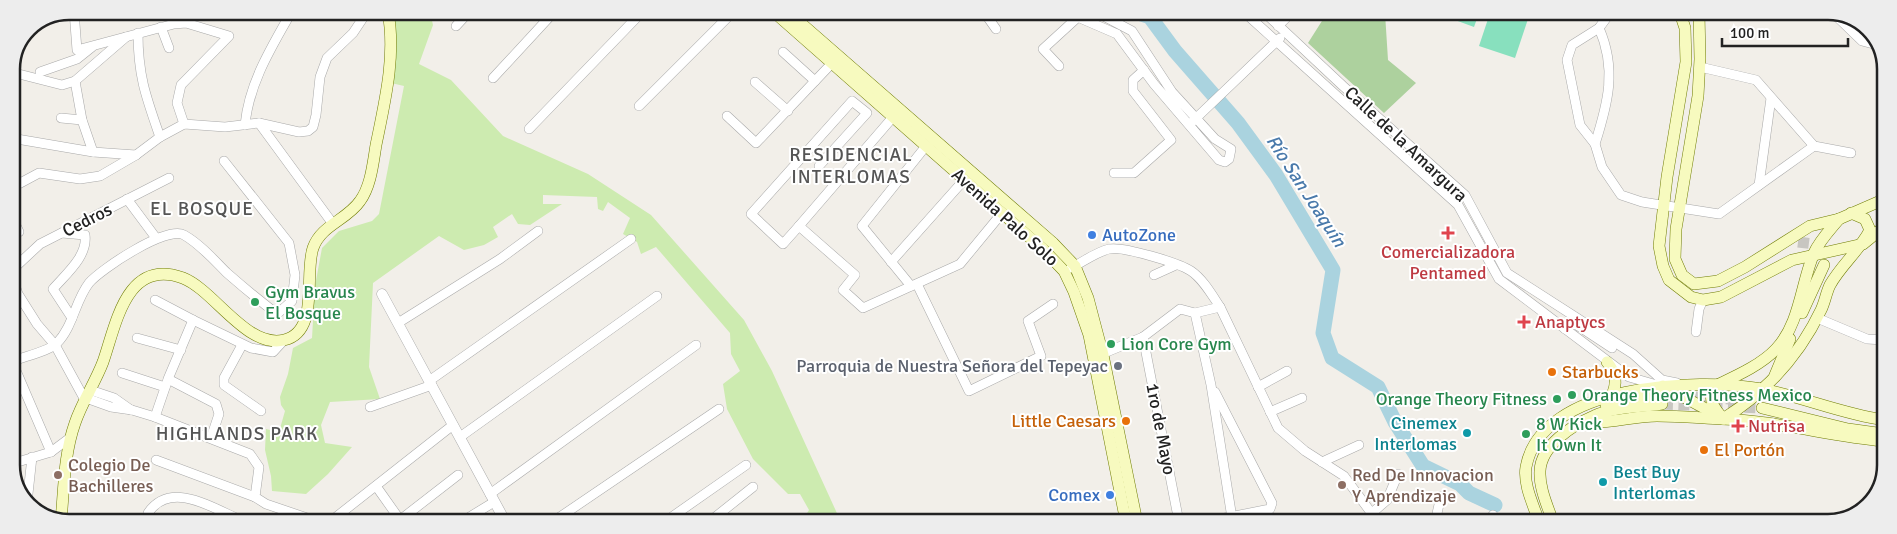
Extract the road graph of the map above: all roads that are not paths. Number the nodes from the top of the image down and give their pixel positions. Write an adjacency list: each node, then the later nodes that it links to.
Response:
1 (75, 20): 33 (street)
2 (287, 20): 59 (street)
3 (362, 20): 57 (street)
4 (390, 20): 86 (main road)
5 (462, 20): 22 (street)
6 (547, 20): 43 (street)
7 (634, 20): 61 (street)
8 (725, 20): 49 (street)
9 (785, 20): 37 (main road, Avenida Palo Solo)
10 (796, 20): 37 (main road, Avenida Palo Solo)
11 (990, 20): 26 (street)
12 (1075, 20): 38 (street)
13 (1085, 20): 35 (street)
14 (1111, 20): 30 (street)
15 (1253, 20): 31 (street, Calle de la Amargura)
16 (1272, 20): 23 (street, Calle de la Amargura)
17 (1284, 20): 23 (street)
18 (1605, 20): 25 (street)
19 (1682, 20): 81 (main road)
20 (1699, 20): 39 (main road)
21 (1843, 23): 32 (street)
22 (456, 26)
23 (1278, 26): 28 (street, Calle de la Amargura)
24 (161, 27): 27 (street); 34 (street); 58 (street)
25 (1600, 28): 64 (street); 64 (street)
26 (996, 29)
27 (138, 33): 29 (street); 62 (street)
28 (1286, 33): 31 (street); 73 (street, Calle de la Amargura)
29 (128, 35): 33 (street); 45 (street)
30 (1139, 41): 35 (street); 54 (street)
31 (1276, 42): 54 (street); 77 (street, Calle de la Amargura)
32 (1869, 42)
33 (94, 45): 41 (street)
34 (169, 48)
35 (1128, 48): 40 (street)
36 (783, 52): 44 (street)
37 (836, 58): 44 (street); 47 (main road, Avenida Palo Solo); 101 (main road, Avenida Palo Solo)
38 (1059, 66)
39 (1700, 66): 48 (street); 82 (main road)
40 (1144, 70): 60 (street); 72 (street)
41 (40, 72)
42 (20, 74): 45 (street)
43 (493, 78)
44 (815, 81): 51 (street)
45 (75, 82): 56 (street)
46 (756, 82): 51 (street)
47 (867, 94): 50 (street); 53 (main road, Avenida Palo Solo)
48 (1772, 98): 66 (street); 78 (street)
49 (639, 106)
50 (858, 106): 71 (street); 87 (street)
51 (788, 111): 52 (street)
52 (727, 116)
53 (893, 117): 65 (main road, Avenida Palo Solo); 87 (street)
54 (1194, 117): 60 (street); 60 (street)
55 (61, 118): 56 (street)
56 (82, 120): 67 (street)
57 (259, 123): 59 (street); 86 (street)
58 (184, 124): 59 (street); 62 (street)
59 (245, 126)
60 (1189, 126)
61 (530, 129)
62 (160, 137): 69 (street)
63 (20, 140): 67 (street)
64 (1595, 144): 81 (street)
65 (926, 146): 75 (main road, Avenida Palo Solo); 97 (street)
66 (1814, 146): 68 (street); 78 (street)
67 (93, 152): 69 (street)
68 (1851, 153)
69 (136, 155): 76 (street)
70 (224, 161): 91 (street)
71 (819, 166)
72 (1114, 173)
73 (1443, 173): 77 (street); 133 (street, Calle de la Amargura)
74 (168, 178): 79 (street, Cedros)
75 (964, 180): 83 (main road, Avenida Palo Solo); 97 (street)
76 (20, 183)
77 (1434, 184): 118 (street, Calle de la Amargura)
78 (1759, 185): 82 (street)
79 (127, 199): 89 (street, Cedros); 91 (street)
80 (1877, 202): 84 (main road)
81 (1663, 206): 82 (street); 110 (main road)
82 (1680, 208): 103 (main road)
83 (1002, 212): 101 (main road, Avenida Palo Solo); 104 (street)
84 (1851, 213): 85 (main road); 94 (main road)
85 (1839, 219): 95 (main road); 103 (main road)
86 (333, 224): 123 (main road)
87 (799, 226): 104 (street)
88 (538, 231): 117 (street)
89 (62, 233): 98 (street, Cedros); 114 (street)
90 (1877, 233): 94 (main road)
91 (156, 238): 114 (street)
92 (631, 239): 137 (street)
93 (1798, 242): 103 (main road)
94 (1863, 244): 95 (main road); 115 (main road)
95 (1813, 255): 96 (main road); 105 (main road)
96 (1792, 260): 105 (main road); 110 (main road)
97 (891, 262): 104 (street)
98 (20, 263)
99 (1176, 265): 101 (street); 102 (street); 112 (street)
100 (1824, 266): 134 (main road)
101 (1069, 269): 128 (main road, Avenida Palo Solo)
102 (1154, 275)
103 (1694, 284)
104 (914, 285): 111 (street)
105 (1803, 288): 140 (main road)
106 (382, 294): 117 (street)
107 (657, 296): 161 (street)
108 (20, 297): 124 (street)
109 (155, 300): 116 (street)
110 (1703, 300): 119 (street)
111 (1053, 304)
112 (1220, 307): 113 (street); 141 (street)
113 (1195, 313): 120 (street); 139 (street)
114 (72, 318): 124 (street)
115 (1817, 318): 122 (street); 134 (main road)
116 (194, 320): 125 (street); 127 (street)
117 (398, 323): 137 (street)
118 (1565, 329): 130 (street, Calle de la Amargura); 133 (street, Calle de la Amargura)
119 (1696, 332)
120 (1143, 337): 128 (street); 192 (street, 1ro de Mayo)
121 (137, 338): 127 (street)
122 (1877, 339)
123 (284, 340): 125 (street); 143 (main road)
124 (55, 345): 129 (street); 143 (street)
125 (242, 345): 149 (street)
126 (696, 345): 177 (street)
127 (181, 350): 136 (street)
128 (1099, 356): 191 (main road, Avenida Palo Solo)
129 (20, 358)
130 (1607, 362): 142 (street, Calle de la Amargura); 144 (main road)
131 (1287, 371): 141 (street)
132 (122, 373): 136 (street)
133 (1653, 373): 138 (street, Calle de la Amargura)
134 (1774, 379): 146 (main road)
135 (20, 380): 164 (street)
136 (167, 383): 152 (street); 160 (street)
137 (430, 383): 147 (street); 157 (street)
138 (1684, 385): 140 (main road); 142 (main road)
139 (1211, 386): 193 (street); 194 (street)
140 (1715, 386): 146 (main road); 153 (main road)
141 (1258, 387): 150 (street)
142 (1662, 395): 144 (main road); 151 (main road); 153 (main road); 155 (main road)
143 (87, 396): 152 (street); 159 (main road)
144 (1611, 397): 151 (main road)
145 (1302, 398): 150 (street)
146 (1762, 399): 153 (main road); 154 (main road); 156 (main road); 158 (main road)
147 (370, 407)
148 (719, 409): 188 (street)
149 (261, 411)
150 (1270, 412): 168 (street)
151 (1565, 414): 196 (main road)
152 (156, 418): 160 (street)
153 (1723, 419): 155 (main road); 162 (main road)
154 (1877, 419)
155 (1585, 422): 197 (main road)
156 (1877, 424)
157 (453, 425): 161 (street); 172 (street)
158 (1877, 433)
159 (71, 437): 164 (street); 180 (main road)
160 (211, 438): 176 (street)
161 (460, 438): 177 (street)
162 (1877, 440)
163 (1359, 445): 168 (street)
164 (51, 452): 165 (street)
165 (32, 457): 167 (street); 174 (street)
166 (156, 460): 176 (street)
167 (20, 461)
168 (1322, 462): 179 (street)
169 (746, 466): 189 (street)
170 (1398, 474): 179 (street)
171 (458, 475): 185 (street)
172 (376, 486): 183 (street); 184 (street)
173 (753, 487): 190 (street)
174 (28, 492)
175 (1441, 496): 195 (street)
176 (255, 497): 182 (street)
177 (492, 498): 186 (street); 187 (street)
178 (148, 513): 181 (street)
179 (1372, 513)
180 (62, 514)
181 (226, 514)
182 (295, 514)
183 (340, 514)
184 (396, 514)
185 (408, 514)
186 (472, 514)
187 (501, 514)
188 (564, 514)
189 (677, 514)
190 (719, 514)
191 (1130, 514)
192 (1177, 514)
193 (1231, 514)
194 (1249, 514)
195 (1436, 514)
196 (1536, 514)
197 (1551, 514)

